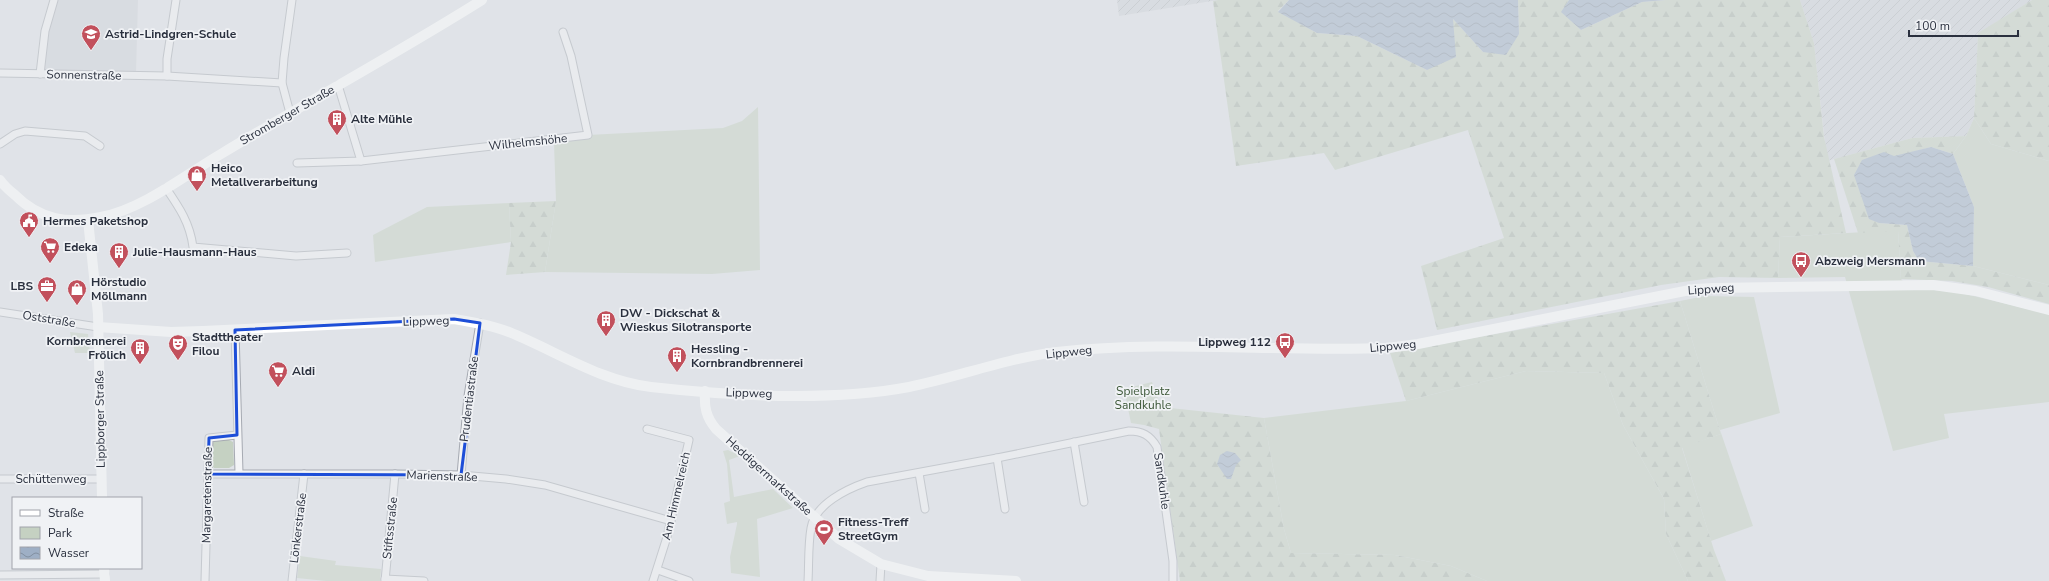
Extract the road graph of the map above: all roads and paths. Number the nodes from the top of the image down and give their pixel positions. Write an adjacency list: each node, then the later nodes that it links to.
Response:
1 (54, 0): 7 (street)
2 (176, 0): 8 (street)
3 (292, 0): 9 (street)
4 (482, 0): 10 (street, Stromberger Straße)
5 (563, 32): 14 (street, Wilhelmshöhe)
6 (0, 73): 7 (street, Sonnenstraße)
7 (40, 74): 8 (street, Sonnenstraße)
8 (167, 76): 9 (street, Sonnenstraße)
9 (282, 83): 11 (street)
10 (338, 85): 11 (street, Stromberger Straße); 14 (street)
11 (290, 113): 17 (street, Stromberger Straße)
12 (0, 144): 13 (street)
13 (100, 146)
14 (361, 161): 15 (street, Wilhelmshöhe)
15 (296, 163)
16 (0, 180): 18 (street, Stromberger Straße)
17 (166, 188): 18 (street, Stromberger Straße); 19 (street)
18 (88, 220): 23 (street, Lippborger Straße)
19 (347, 254)
20 (2049, 310): 25 (street, Lippweg)
21 (0, 312): 23 (street, Oststraße)
22 (480, 323): 24 (street, Lippweg); 25 (street, Lippweg); 35 (street, Prudentiastraße)
23 (98, 326): 24 (street, Lippweg); 37 (street, Lippborger Straße)
24 (235, 330): 27 (street)
25 (705, 391): 42 (street, Heddigermarkstraße)
26 (647, 429): 43 (street, Am Himmelreich)
27 (238, 436): 31 (street); 32 (street, Margaretenstraße)
28 (1074, 442): 29 (street, Sandkuhle); 39 (street); 57 (street, Sandkuhle)
29 (997, 458): 30 (street, Sandkuhle); 41 (street)
30 (918, 472): 40 (street); 42 (street, Sandkuhle)
31 (239, 473): 32 (street, Marienstraße); 33 (street, Marienstraße)
32 (208, 474): 49 (street, Margaretenstraße)
33 (304, 474): 34 (street, Marienstraße); 50 (street, Lönkerstraße)
34 (395, 474): 35 (street, Marienstraße); 48 (street, Stiftsstraße)
35 (461, 475): 43 (street, Marienstraße)
36 (0, 479): 37 (street, Schüttenweg)
37 (101, 480): 38 (street, Lippborger Straße)
38 (102, 497)
39 (1084, 502)
40 (925, 509)
41 (1005, 509)
42 (815, 518): 44 (street, Heddigermarkstraße); 54 (street)
43 (671, 522): 45 (street, Am Himmelreich)
44 (881, 564): 55 (street); 56 (street, Heddigermarkstraße)
45 (658, 570): 52 (street, Am Himmelreich); 53 (street)
46 (104, 574): 47 (street)
47 (0, 575)
48 (385, 580): 51 (street)
49 (205, 581)
50 (292, 581)
51 (424, 581)
52 (653, 581)
53 (689, 581)
54 (808, 581)
55 (880, 581)
56 (1016, 581)
57 (1172, 581)

